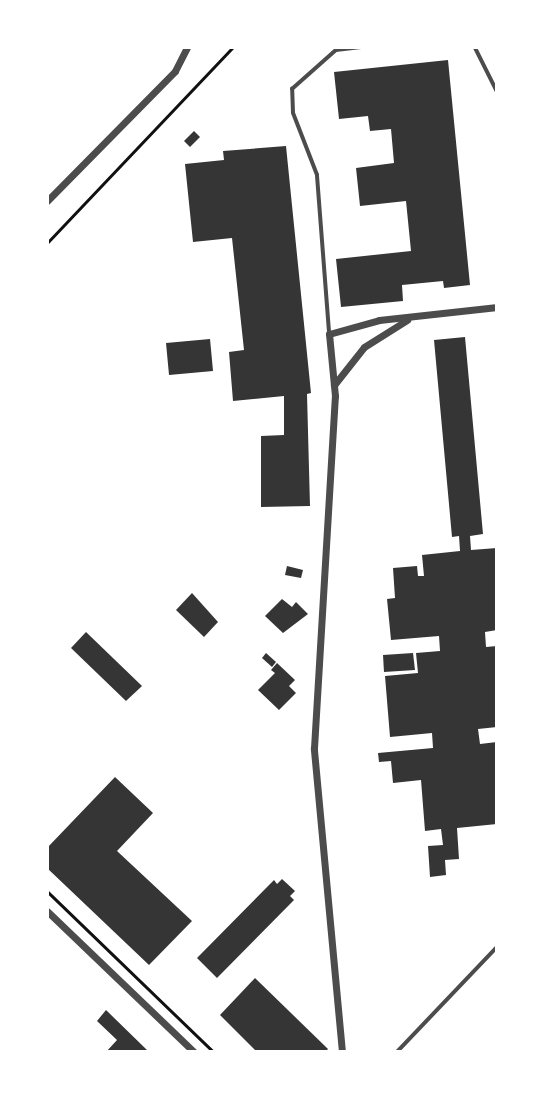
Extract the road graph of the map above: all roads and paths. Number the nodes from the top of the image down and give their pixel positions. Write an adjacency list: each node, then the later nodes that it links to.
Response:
1 (187, 47): 6 (street)
2 (233, 47): 7 (path)
3 (360, 47): 10 (lane)
4 (475, 47): 5 (lane)
5 (497, 91)
6 (47, 201)
7 (47, 243)
8 (497, 307): 9 (street)
9 (417, 317): 10 (street); 11 (street)
10 (329, 334): 11 (street)
11 (334, 386): 17 (street)
12 (47, 891): 16 (path)
13 (47, 911): 15 (street)
14 (497, 947): 18 (lane)
15 (194, 1052)
16 (214, 1052)
17 (342, 1052)
18 (397, 1052)

